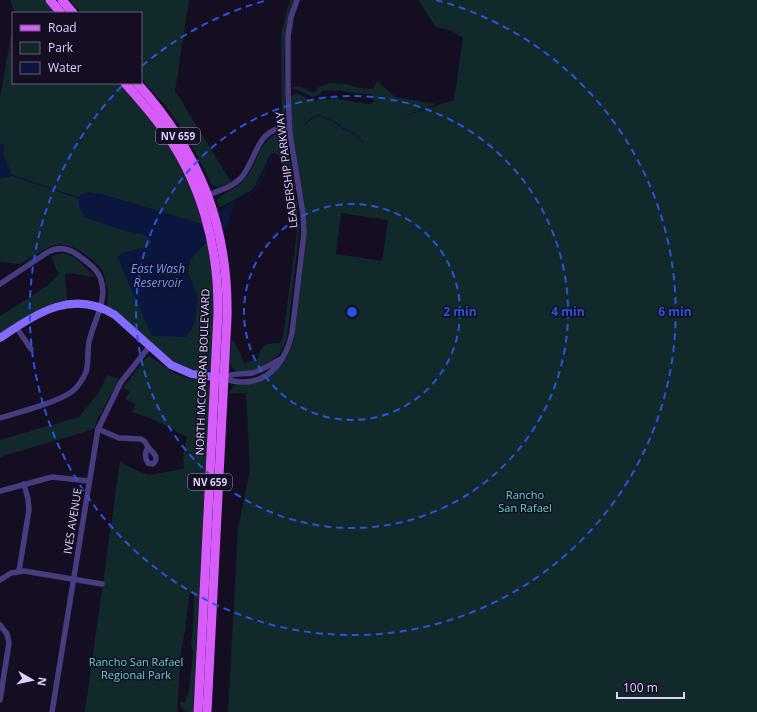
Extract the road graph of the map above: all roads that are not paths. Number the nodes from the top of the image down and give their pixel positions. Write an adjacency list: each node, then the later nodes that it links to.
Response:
1 (50, 0): 4 (main road)
2 (62, 0): 5 (main road)
3 (297, 0): 8 (street, LEADERSHIP PARKWAY)
4 (60, 12)
5 (73, 12)
6 (126, 84): 9 (main road, NV 659)
7 (138, 84): 9 (main road, NORTH MCCARRAN BOULEVARD / NV 659)
8 (289, 126): 9 (street); 16 (street, LEADERSHIP PARKWAY)
9 (204, 197): 16 (main road, NORTH MCCARRAN BOULEVARD / NV 659); 16 (main road, NORTH MCCARRAN BOULEVARD / NV 659)
10 (0, 284): 11 (street)
11 (100, 308): 12 (street); 14 (street); 17 (street)
12 (16, 327): 13 (street); 15 (street)
13 (0, 338)
14 (149, 347): 16 (street); 18 (street, IVES AVENUE)
15 (31, 349)
16 (220, 378): 28 (main road, NORTH MCCARRAN BOULEVARD / NV 659)
17 (0, 418)
18 (98, 429): 19 (street); 20 (street, IVES AVENUE)
19 (148, 447)
20 (89, 481): 21 (street); 24 (street, IVES AVENUE)
21 (24, 484): 22 (street); 23 (street)
22 (0, 491)
23 (20, 571): 24 (street); 25 (street)
24 (73, 579): 26 (street); 30 (street, IVES AVENUE)
25 (0, 580)
26 (102, 584)
27 (0, 624): 29 (street)
28 (206, 644): 31 (main road, NORTH MCCARRAN BOULEVARD / NV 659); 32 (main road, NORTH MCCARRAN BOULEVARD / NV 659)
29 (0, 700)
30 (52, 712)
31 (198, 712)
32 (207, 712)

